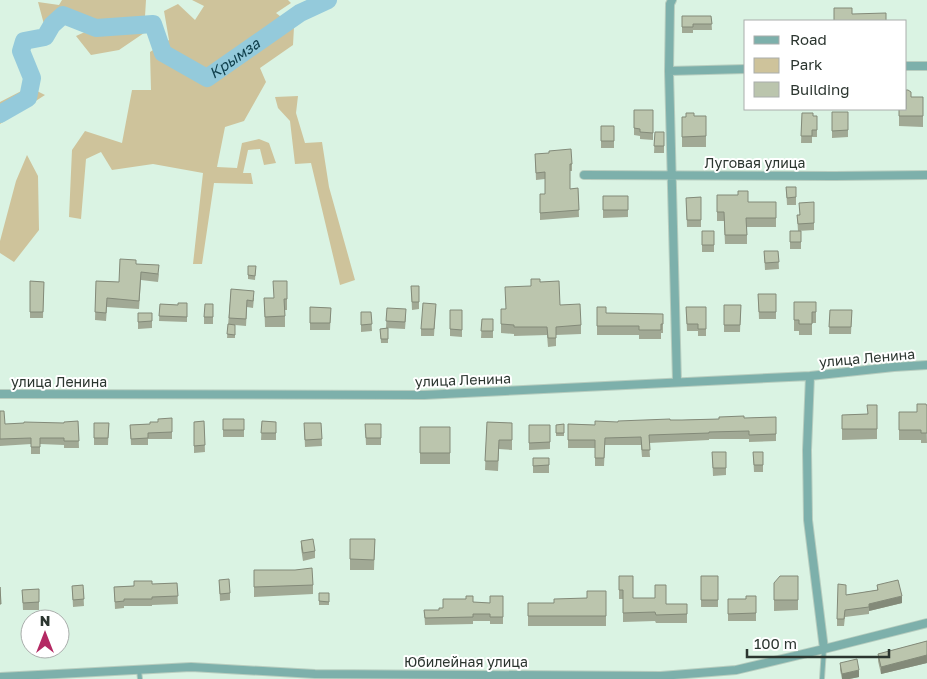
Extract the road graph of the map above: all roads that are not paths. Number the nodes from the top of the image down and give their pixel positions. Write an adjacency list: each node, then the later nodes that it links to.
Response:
1 (672, 0): 5 (street)
2 (907, 66): 3 (street)
3 (927, 66)
4 (744, 69): 5 (street)
5 (669, 71): 7 (street)
6 (584, 175): 7 (street, Луговая улица)
7 (673, 175): 8 (street, Луговая улица); 11 (street)
8 (927, 175)
9 (927, 365): 10 (street, улица Ленина)
10 (810, 376): 11 (street, улица Ленина); 14 (street)
11 (677, 382): 12 (street, улица Ленина)
12 (0, 394)
13 (927, 623): 14 (street, Юбилейная улица)
14 (824, 649): 15 (street, Юбилейная улица); 18 (lane)
15 (139, 670): 16 (street, Юбилейная улица); 17 (lane)
16 (0, 677)
17 (140, 679)
18 (822, 679)

